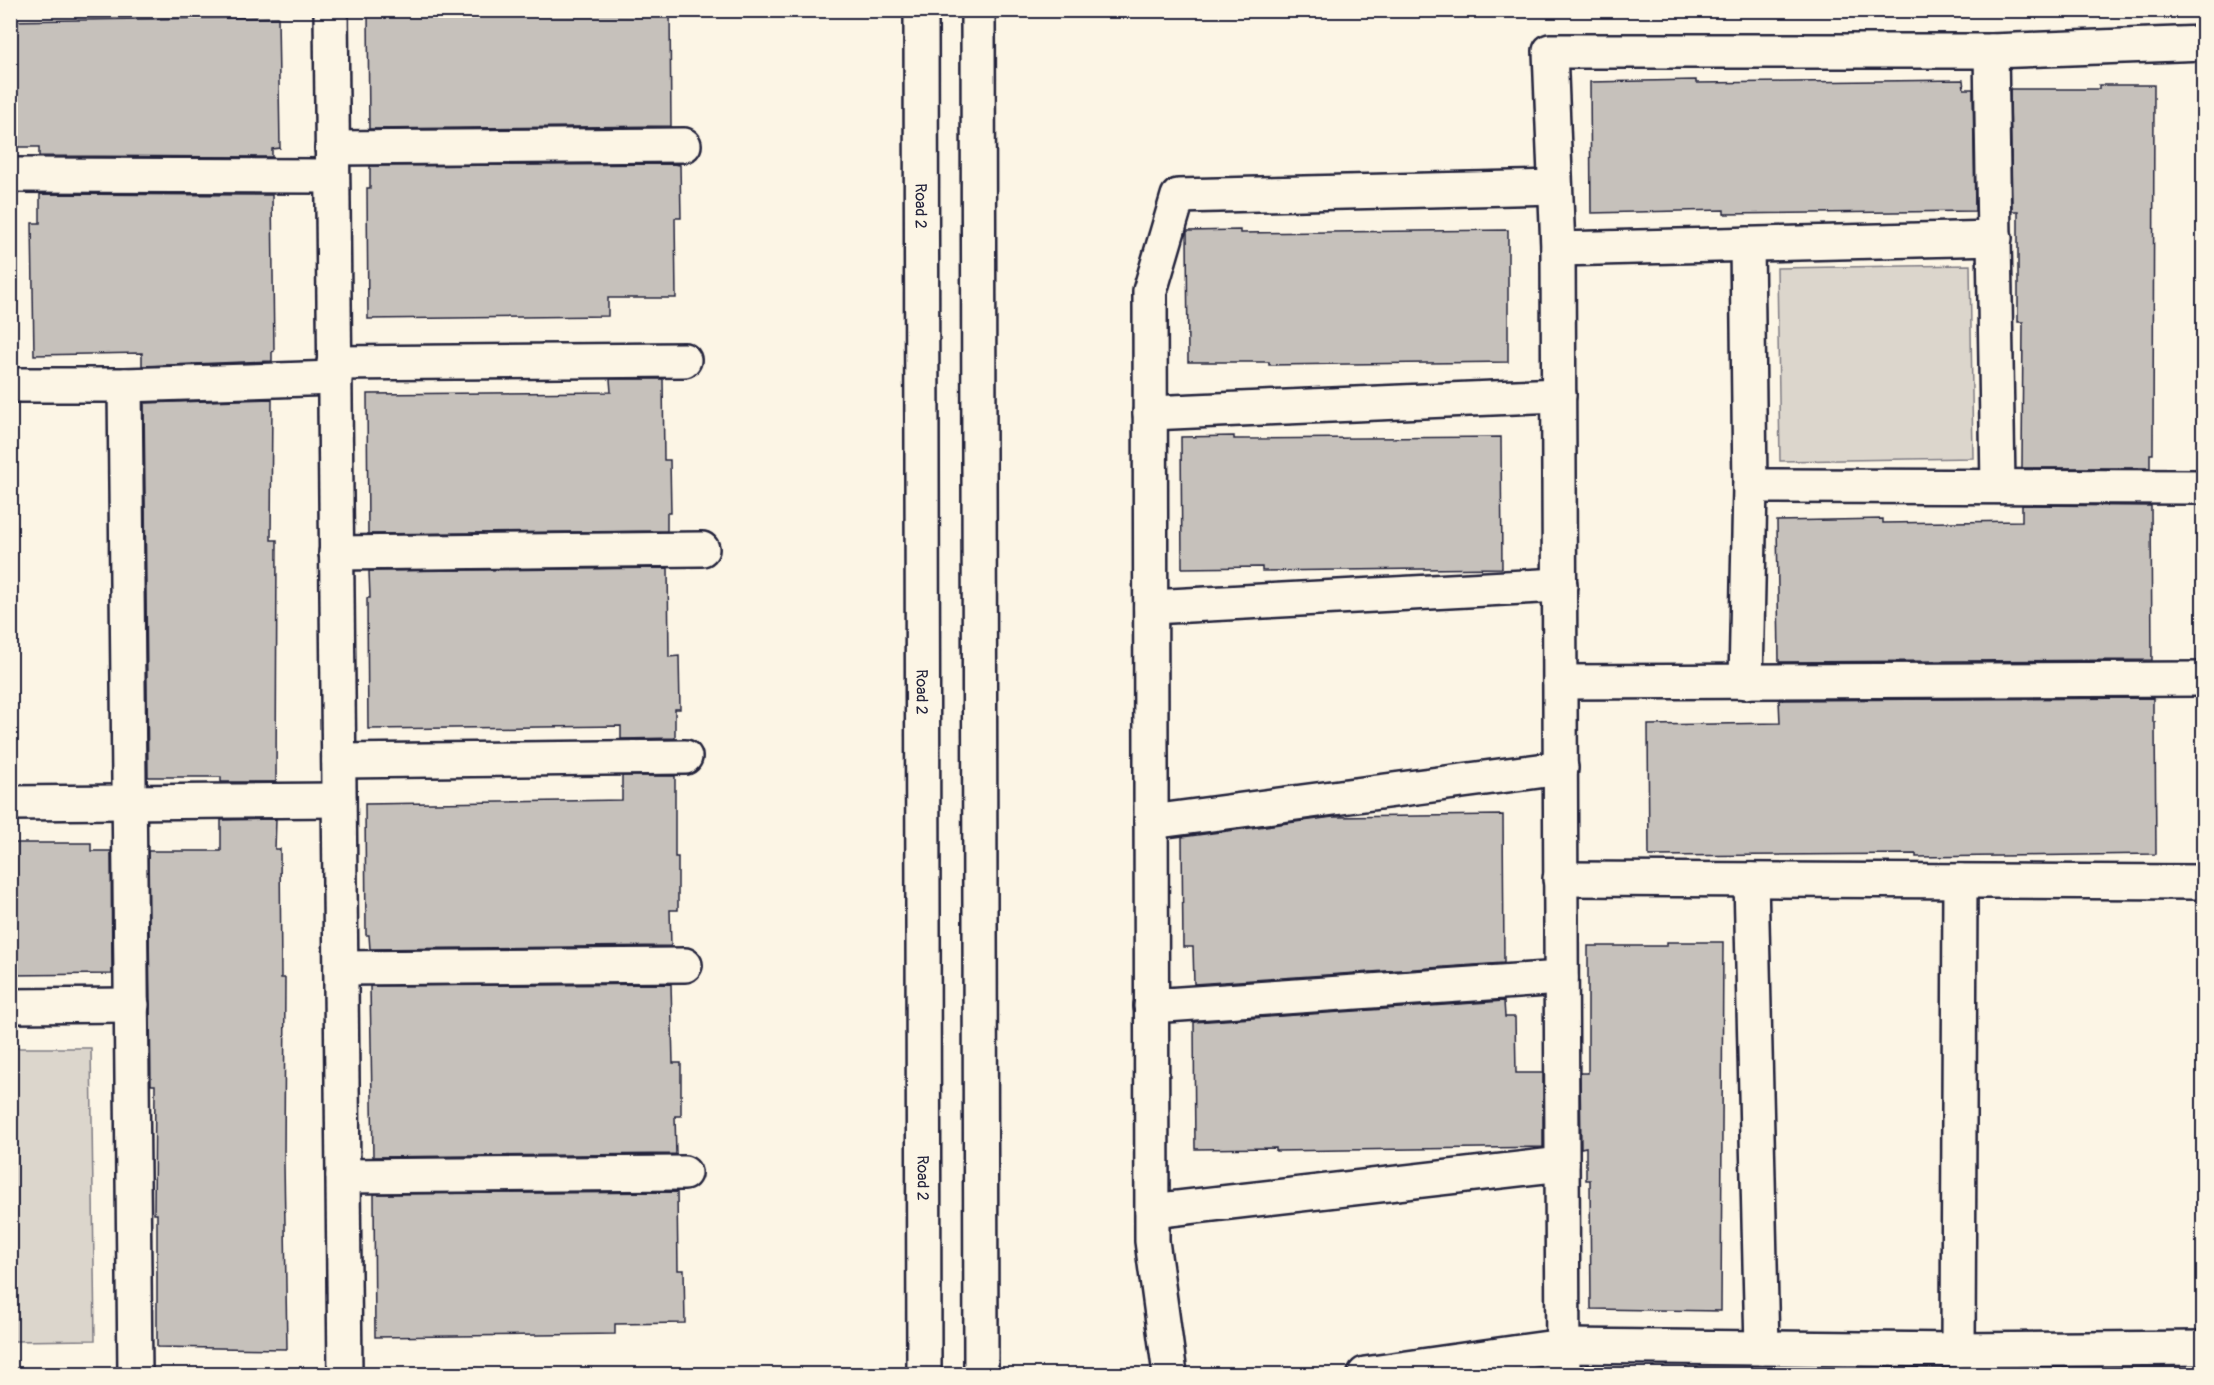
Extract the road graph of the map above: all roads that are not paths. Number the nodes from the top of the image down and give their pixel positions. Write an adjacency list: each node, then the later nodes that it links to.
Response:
1 (331, 10): 7 (street)
2 (921, 10): 57 (street, Road 2)
3 (978, 10): 58 (street)
4 (2204, 43): 5 (street)
5 (1991, 51): 9 (street); 10 (street)
6 (684, 145): 7 (street)
7 (332, 162): 8 (street); 14 (street)
8 (10, 175)
9 (1555, 187): 12 (street); 18 (street)
10 (1995, 238): 11 (street); 20 (street)
11 (1747, 244): 12 (street); 19 (street)
12 (1558, 249): 17 (street)
13 (684, 360): 14 (street)
14 (335, 371): 16 (street); 23 (street)
15 (10, 385): 16 (street)
16 (125, 385): 33 (street)
17 (1559, 395): 18 (street); 24 (street)
18 (1150, 413): 25 (street)
19 (1750, 486): 20 (street); 28 (street)
20 (1998, 486): 21 (street)
21 (2204, 487)
22 (702, 549): 23 (street)
23 (336, 553): 30 (street)
24 (1560, 585): 25 (street); 27 (street)
25 (1151, 607): 35 (street)
26 (2204, 679): 28 (street)
27 (1560, 682): 28 (street); 31 (street)
28 (1746, 682)
29 (685, 757): 30 (street)
30 (339, 761): 32 (street)
31 (1560, 768): 35 (street); 36 (street)
32 (339, 800): 33 (street); 41 (street)
33 (130, 802): 34 (street); 43 (street)
34 (10, 803)
35 (1151, 822): 45 (street)
36 (1560, 879): 37 (street); 42 (street)
37 (1751, 880): 38 (street); 50 (street)
38 (1960, 881): 39 (street); 52 (street)
39 (2204, 882)
40 (685, 965): 41 (street)
41 (341, 968): 48 (street)
42 (1561, 978): 45 (street); 46 (street)
43 (132, 1005): 44 (street); 55 (street)
44 (10, 1006)
45 (1151, 1006): 49 (street)
46 (1562, 1164): 49 (street); 53 (street)
47 (684, 1173): 48 (street)
48 (343, 1176): 56 (street)
49 (1152, 1211): 59 (street)
50 (1762, 1348): 52 (street); 53 (street)
51 (2204, 1348): 54 (street)
52 (1959, 1350): 54 (street)
53 (1563, 1360): 60 (street)
54 (2018, 1362)
55 (135, 1374)
56 (345, 1374)
57 (924, 1374)
58 (981, 1374)
59 (1170, 1374)
60 (1365, 1374)

